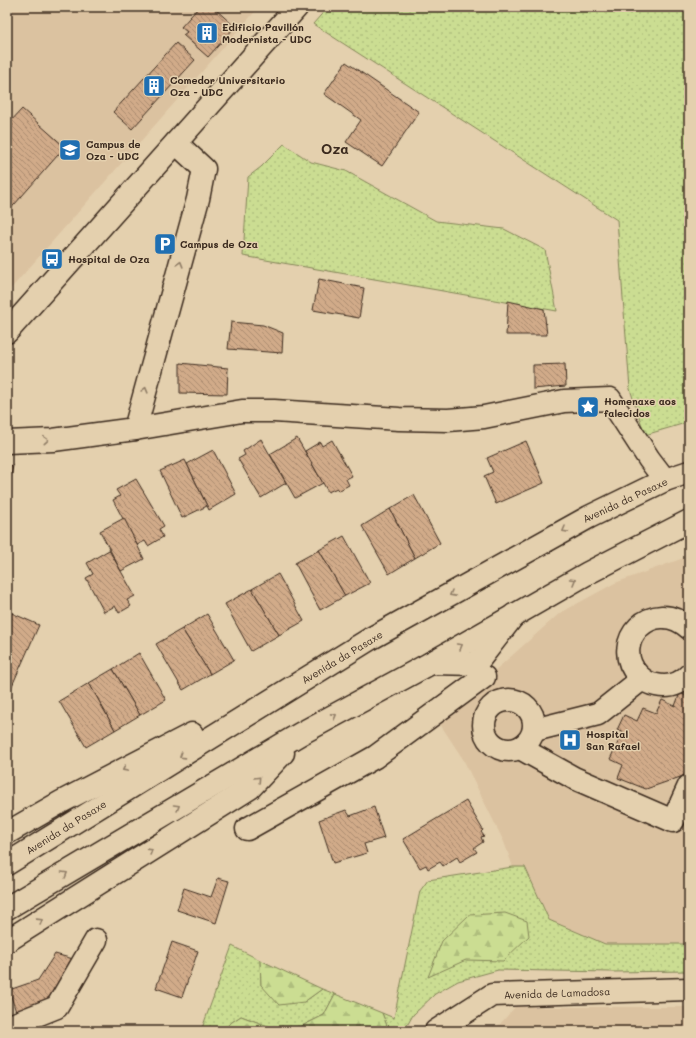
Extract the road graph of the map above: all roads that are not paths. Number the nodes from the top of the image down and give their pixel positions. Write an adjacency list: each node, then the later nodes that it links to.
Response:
1 (297, 7): 2 (main road)
2 (176, 143): 3 (main road); 4 (main road, one-way to 2)
3 (7, 332)
4 (135, 429): 5 (main road, one-way to 4); 7 (main road)
5 (7, 442)
6 (689, 472): 7 (main road, Avenida da Pasaxe)
7 (665, 480): 11 (main road, Avenida da Pasaxe, one-way to 11)
8 (689, 521): 9 (main road, one-way to 8)
9 (514, 615): 12 (main road, one-way to 9); 13 (main road)
10 (689, 628): 15 (main road)
11 (370, 639): 22 (main road, one-way to 22); 23 (main road, Avenida da Pasaxe, one-way to 23)
12 (431, 663): 13 (main road); 18 (main road, one-way to 12)
13 (480, 670): 16 (main road); 21 (main road)
14 (689, 675): 15 (main road)
15 (642, 679): 17 (main road)
16 (493, 705): 17 (main road); 19 (main road)
17 (534, 730): 19 (main road)
18 (300, 734): 24 (main road, one-way to 18); 26 (main road, one-way to 18)
19 (520, 748): 20 (main road)
20 (689, 786)
21 (247, 829)
22 (7, 833)
23 (7, 864)
24 (7, 908)
25 (96, 940): 28 (main road)
26 (7, 942)
27 (689, 989): 29 (main road, Avenida de Lamadosa)
28 (7, 1027)
29 (436, 1031)

